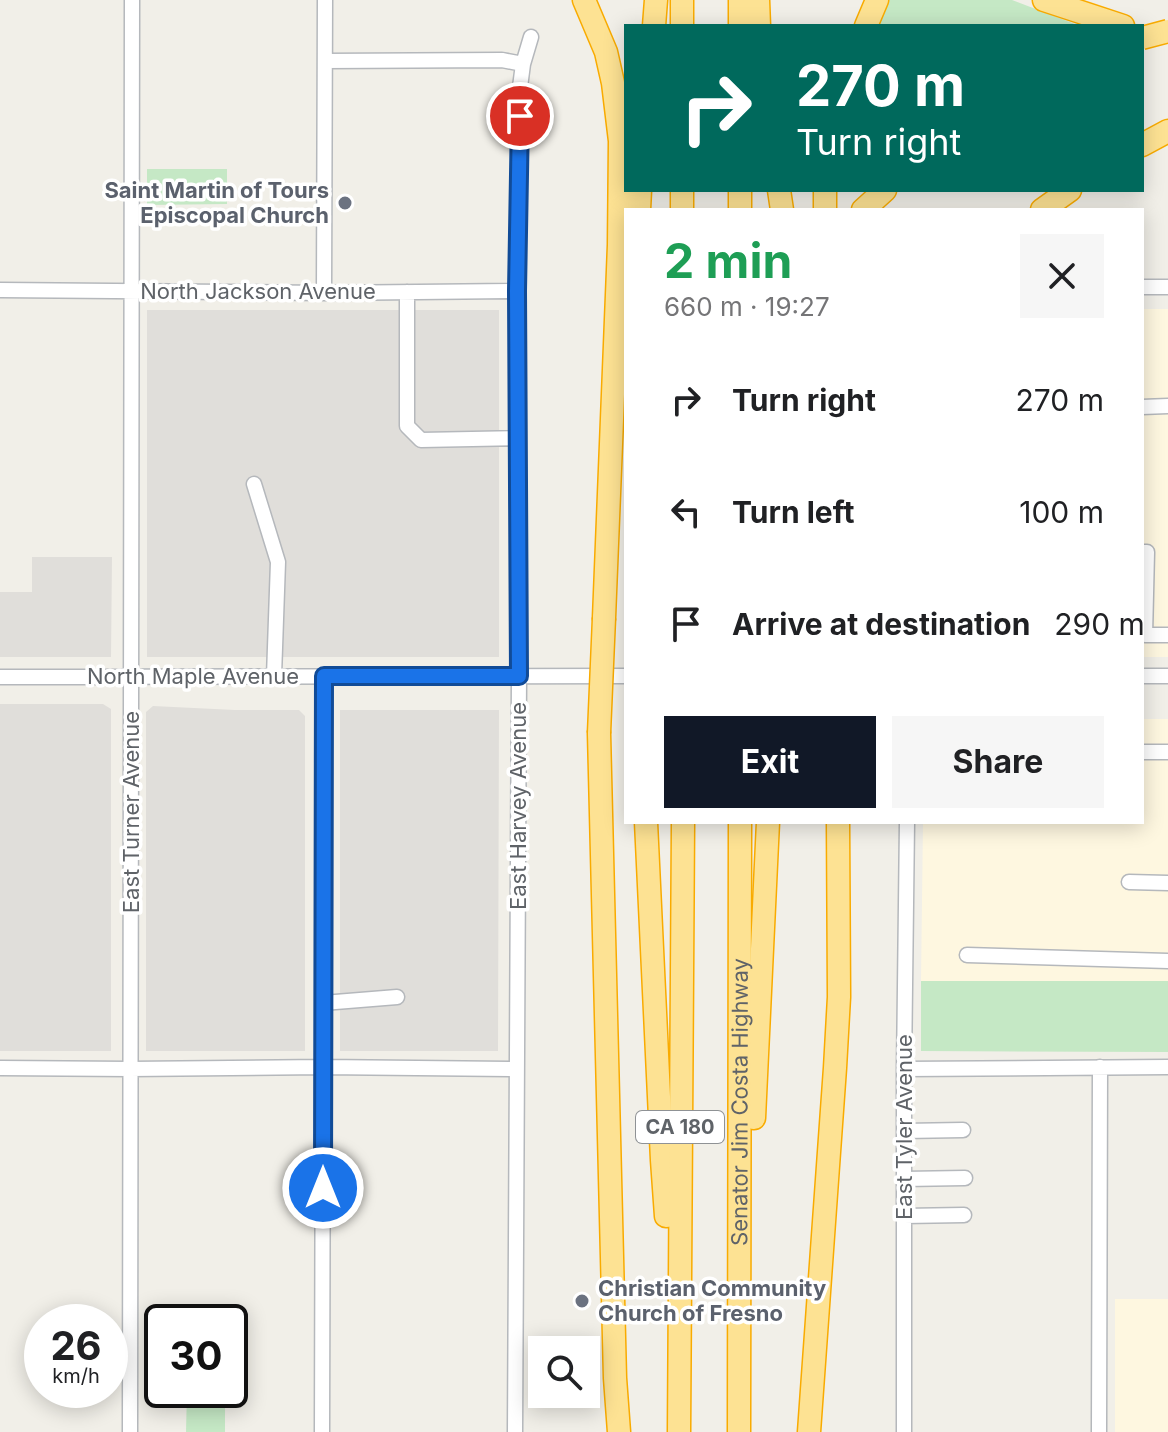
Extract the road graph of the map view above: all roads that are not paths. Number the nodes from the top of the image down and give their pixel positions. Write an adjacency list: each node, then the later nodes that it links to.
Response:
1 (132, 0): 31 (street, East Turner Avenue)
2 (325, 0): 20 (street)
3 (584, 0): 41 (highway)
4 (656, 0): 10 (highway)
5 (682, 0): 11 (highway)
6 (740, 0): 12 (highway)
7 (758, 0): 13 (highway)
8 (877, 0): 14 (highway)
9 (1044, 0): 15 (highway)
10 (654, 24)
11 (682, 24)
12 (740, 24)
13 (759, 24)
14 (867, 24)
15 (1116, 24)
16 (1144, 31): 17 (highway)
17 (1168, 33): 19 (highway, bridge)
18 (531, 37): 21 (street, East Harvey Avenue)
19 (1144, 38)
20 (325, 61): 21 (street); 34 (street)
21 (523, 64): 32 (street, East Harvey Avenue)
22 (1168, 131): 23 (highway)
23 (1144, 144)
24 (883, 192): 26 (highway)
25 (1067, 192): 27 (highway)
26 (865, 208)
27 (1045, 208)
28 (1144, 287): 29 (street)
29 (1168, 287)
30 (0, 290): 31 (street, North Jackson Avenue)
31 (131, 290): 34 (street, North Jackson Avenue); 43 (street, East Turner Avenue)
32 (517, 291): 33 (street, North Jackson Avenue); 38 (street, East Harvey Avenue)
33 (407, 292): 34 (street, North Jackson Avenue); 38 (street)
34 (324, 293)
35 (624, 383): 41 (highway)
36 (1168, 406): 37 (street)
37 (1144, 407)
38 (517, 438): 46 (street, East Harvey Avenue)
39 (254, 484): 44 (street)
40 (1144, 552): 42 (street)
41 (604, 618): 81 (highway, bridge)
42 (1168, 635)
43 (131, 676): 44 (street, North Maple Avenue); 50 (street, North Maple Avenue); 69 (street, East Turner Avenue)
44 (274, 676): 45 (street, North Maple Avenue)
45 (324, 676): 46 (street, North Maple Avenue); 64 (street)
46 (519, 676): 47 (street, North Maple Avenue); 70 (street, East Harvey Avenue)
47 (624, 676)
48 (1144, 676): 49 (street)
49 (1168, 676)
50 (0, 677)
51 (1144, 752): 52 (street)
52 (1168, 752)
53 (646, 824): 80 (highway)
54 (683, 824): 80 (highway, CA 180)
55 (740, 824): 79 (highway, Senator Jim Costa Highway / CA 180)
56 (768, 824): 79 (highway)
57 (838, 824): 78 (highway)
58 (907, 824): 71 (street, East Tyler Avenue)
59 (1129, 882): 60 (street)
60 (1168, 883)
61 (967, 955): 62 (street)
62 (1168, 961)
63 (397, 997): 64 (street)
64 (323, 1003): 65 (street)
65 (323, 1067): 69 (street); 70 (street); 83 (street)
66 (1100, 1067): 67 (street); 71 (street); 92 (street)
67 (1168, 1067)
68 (0, 1068): 69 (street)
69 (130, 1069): 82 (street, East Turner Avenue)
70 (516, 1069): 84 (street, East Harvey Avenue)
71 (904, 1069): 73 (street, East Tyler Avenue)
72 (963, 1130): 73 (street)
73 (904, 1131): 75 (street, East Tyler Avenue)
74 (965, 1178): 75 (street)
75 (904, 1179): 77 (street, East Tyler Avenue)
76 (964, 1215): 77 (street)
77 (904, 1216): 91 (street, East Tyler Avenue)
78 (826, 1218): 89 (highway); 90 (highway)
79 (739, 1375): 88 (highway, Senator Jim Costa Highway / CA 180)
80 (679, 1376): 87 (highway, CA 180)
81 (615, 1378): 85 (highway); 86 (highway)
82 (130, 1432)
83 (322, 1432)
84 (515, 1432)
85 (612, 1432)
86 (619, 1432)
87 (679, 1432)
88 (739, 1432)
89 (809, 1432)
90 (821, 1432)
91 (904, 1432)
92 (1099, 1432)

